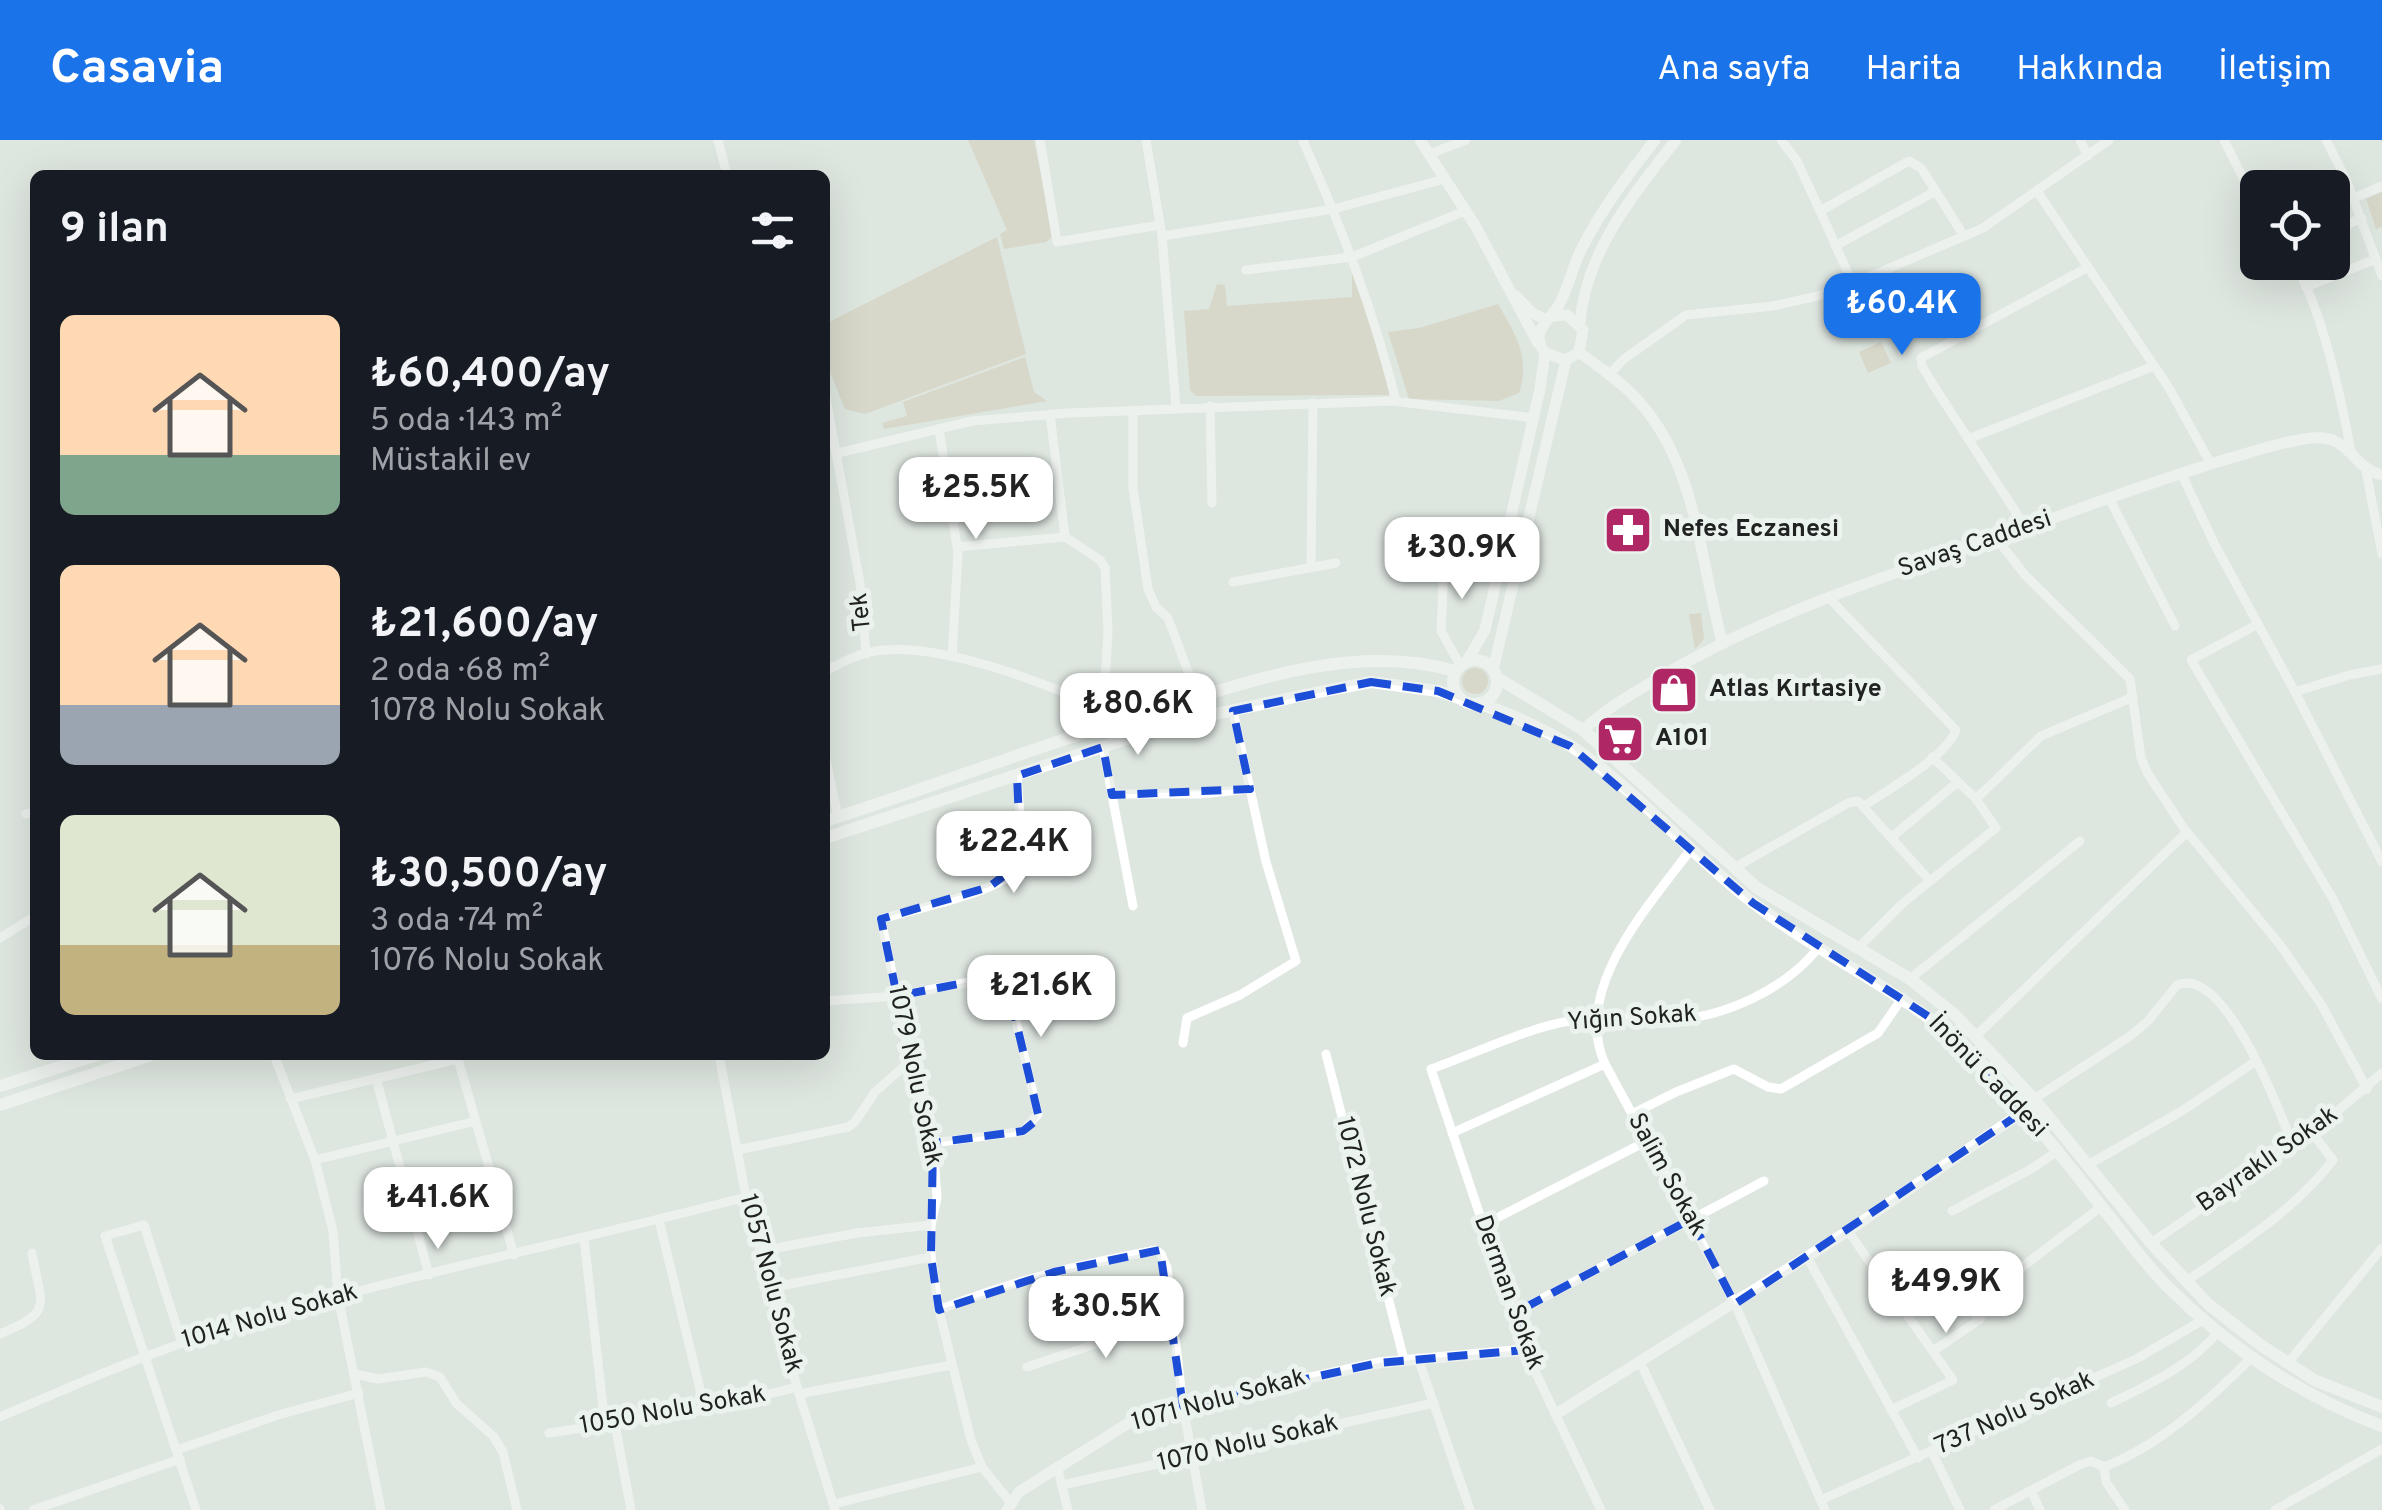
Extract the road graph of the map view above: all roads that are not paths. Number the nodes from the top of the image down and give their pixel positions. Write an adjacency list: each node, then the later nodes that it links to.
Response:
1 (718, 140): 16 (street)
2 (1040, 140): 30 (street)
3 (1146, 140): 30 (street)
4 (1420, 140): 14 (street)
5 (1466, 140): 14 (street)
6 (1655, 140): 45 (street)
7 (1676, 140): 46 (street)
8 (1781, 140): 27 (street)
9 (2080, 140): 15 (street)
10 (2109, 140): 15 (street)
11 (2224, 140): 18 (street)
12 (2326, 140): 17 (street)
13 (1303, 141): 25 (street)
14 (1429, 154): 19 (street)
15 (2088, 156): 23 (street)
16 (727, 170)
17 (2341, 170)
18 (2240, 172)
19 (1445, 179): 25 (street); 26 (street)
20 (2382, 186): 24 (street)
21 (2350, 188): 24 (street)
22 (1936, 191): 27 (street); 32 (street); 35 (street)
23 (2037, 192): 32 (street); 38 (street)
24 (2354, 198): 28 (street)
25 (1333, 208): 31 (street); 36 (street)
26 (1465, 211): 36 (street); 44 (street)
27 (1820, 211): 35 (street)
28 (2362, 218): 29 (street); 34 (street)
29 (2350, 224)
30 (1160, 225): 31 (street)
31 (1162, 236): 55 (street)
32 (1964, 236): 42 (street)
33 (2382, 238): 34 (street)
34 (2370, 242): 37 (street)
35 (1835, 246): 42 (street)
36 (1352, 258): 39 (street); 52 (street)
37 (2376, 259): 40 (street); 43 (street)
38 (2088, 267): 50 (street); 61 (street)
39 (1246, 270)
40 (2382, 276)
41 (2302, 280): 43 (street)
42 (1853, 284): 51 (street)
43 (2306, 287): 62 (street)
44 (1510, 290): 45 (street); 47 (street)
45 (1549, 318): 46 (street); 47 (street)
46 (1580, 324): 48 (street)
47 (1543, 350): 49 (street); 59 (street)
48 (1579, 352): 49 (street); 51 (street)
49 (1566, 360): 88 (street)
50 (2154, 366): 61 (street); 64 (street)
51 (1609, 374): 82 (street)
52 (1396, 402): 53 (street); 59 (street)
53 (1313, 403): 54 (street); 77 (street)
54 (1210, 406): 55 (street); 69 (street)
55 (1176, 408): 56 (street)
56 (1132, 410): 57 (street); 91 (street)
57 (1050, 414): 60 (street); 71 (street)
58 (830, 416): 63 (street, Tek)
59 (1534, 418): 85 (street)
60 (939, 429): 63 (street); 74 (street)
61 (1968, 440): 70 (street)
62 (2351, 452): 64 (street, Savaş Caddesi); 65 (street)
63 (838, 454): 83 (street, Tek)
64 (2211, 464): 66 (street, Savaş Caddesi)
65 (2366, 471): 67 (street); 75 (street)
66 (2181, 474): 68 (street, Savaş Caddesi); 80 (street)
67 (2382, 475)
68 (2109, 498): 70 (street, Savaş Caddesi); 81 (street)
69 (1212, 503)
70 (2026, 528): 72 (street, Savaş Caddesi)
71 (1065, 536): 74 (street); 94 (street)
72 (1996, 538): 79 (street, Savaş Caddesi); 90 (street)
73 (1445, 543): 85 (street)
74 (957, 547): 84 (street)
75 (2382, 554)
76 (1336, 564): 77 (street)
77 (1311, 568): 78 (street)
78 (1233, 582)
79 (1828, 597): 82 (street, Savaş Caddesi); 99 (street)
80 (2258, 624): 89 (street); 123 (street)
81 (2175, 626)
82 (1722, 641): 97 (street, Savaş Caddesi)
83 (866, 654): 84 (street); 86 (street)
84 (952, 657): 94 (street)
85 (1461, 666): 88 (main road); 91 (main road); 92 (main road)
86 (830, 669)
87 (2382, 669): 89 (street)
88 (1494, 673): 93 (main road); 97 (main road, İnönü Caddesi)
89 (2296, 692): 112 (street)
90 (2134, 696): 104 (street); 107 (street)
91 (1198, 698): 96 (main road)
92 (1460, 698): 93 (main road); 95 (main road)
93 (1479, 703): 111 (main road, İnönü Caddesi)
94 (1094, 704): 96 (street)
95 (1233, 710): 98 (main road); 102 (street)
96 (1127, 720): 106 (main road)
97 (1583, 730): 113 (main road, İnönü Caddesi)
98 (1103, 747): 100 (main road); 103 (street)
99 (1932, 757): 101 (street); 105 (street)
100 (1017, 776): 108 (main road); 121 (street, 1079 Nolu Sokak)
101 (1958, 782): 104 (street); 109 (street)
102 (1250, 789): 103 (street); 127 (street)
103 (1112, 794): 115 (street)
104 (1976, 798): 114 (street)
105 (1864, 806): 109 (street); 113 (street)
106 (832, 819)
107 (2187, 832): 126 (street); 142 (street)
108 (830, 836)
109 (1892, 836): 114 (street)
110 (2080, 841): 120 (street)
111 (1692, 849): 118 (main road, İnönü Caddesi); 125 (street, Salim Sokak)
112 (2382, 862)
113 (1734, 868): 119 (main road, İnönü Caddesi)
114 (1930, 881): 119 (street)
115 (1133, 906)
116 (30, 919): 117 (street)
117 (0, 938)
118 (1819, 947): 122 (main road, İnönü Caddesi); 125 (street, Yığın Sokak)
119 (1858, 948): 120 (main road, İnönü Caddesi)
120 (1910, 979): 126 (main road, İnönü Caddesi)
121 (897, 996): 124 (street); 135 (street, 1079 Nolu Sokak); 153 (street)
122 (1904, 997): 146 (main road, İnönü Caddesi); 147 (street)
123 (2382, 999)
124 (830, 1000)
125 (1599, 1020): 137 (street, Salim Sokak); 138 (street, Yığın Sokak)
126 (1976, 1036): 144 (main road, İnönü Caddesi)
127 (1183, 1043)
128 (1326, 1054): 195 (street, 1072 Nolu Sokak)
129 (81, 1060): 141 (main road)
130 (136, 1060): 145 (main road)
131 (276, 1060): 143 (street)
132 (454, 1060): 140 (street)
133 (458, 1060): 148 (street)
134 (721, 1060): 155 (street, 1057 Nolu Sokak)
135 (910, 1061): 153 (street, 1079 Nolu Sokak); 155 (street)
136 (2256, 1061): 144 (street); 154 (street); 158 (street)
137 (1605, 1064): 147 (street, Salim Sokak); 150 (street)
138 (1431, 1069): 150 (street, Derman Sokak)
139 (2382, 1073): 142 (street, Bayraklı Sokak)
140 (376, 1078): 143 (street); 152 (street)
141 (0, 1086)
142 (2367, 1088): 149 (street, Bayraklı Sokak)
143 (290, 1099): 157 (street)
144 (2034, 1099): 158 (main road, İnönü Caddesi)
145 (0, 1104)
146 (2024, 1111): 156 (main road, İnönü Caddesi); 167 (street)
147 (1632, 1114): 151 (street, Salim Sokak)
148 (476, 1122): 152 (street); 173 (street)
149 (2312, 1132): 154 (street, Bayraklı Sokak); 178 (street)
150 (1452, 1133): 166 (street, Derman Sokak)
151 (1647, 1140): 164 (street, Salim Sokak); 166 (street)
152 (393, 1141): 157 (street); 176 (street)
153 (933, 1143): 165 (street, 1079 Nolu Sokak)
154 (2293, 1145): 169 (street, Bayraklı Sokak)
155 (737, 1150): 160 (street, 1057 Nolu Sokak)
156 (2058, 1151): 161 (main road, İnönü Caddesi); 162 (street)
157 (315, 1160): 180 (street)
158 (2088, 1165): 169 (main road, İnönü Caddesi)
159 (1764, 1181): 164 (street)
160 (746, 1197): 163 (street, 1014 Nolu Sokak); 171 (street, 1057 Nolu Sokak)
161 (2102, 1206): 185 (street); 186 (main road, İnönü Caddesi)
162 (1952, 1211)
163 (659, 1220): 168 (street, 1014 Nolu Sokak); 207 (street)
164 (1692, 1220): 181 (street, Salim Sokak); 183 (street)
165 (931, 1225): 171 (street); 174 (street, 1079 Nolu Sokak)
166 (1483, 1225): 183 (street, Derman Sokak)
167 (1848, 1231): 175 (street); 191 (street)
168 (584, 1238): 173 (street, 1014 Nolu Sokak); 211 (street)
169 (2151, 1243): 178 (main road, İnönü Caddesi)
170 (2382, 1248): 197 (street)
171 (760, 1251): 179 (street, 1057 Nolu Sokak)
172 (32, 1252): 188 (street)
173 (514, 1255): 176 (street, 1014 Nolu Sokak)
174 (931, 1256): 179 (street); 182 (street, 1079 Nolu Sokak)
175 (1807, 1258): 181 (street); 208 (street)
176 (429, 1274): 180 (street, 1014 Nolu Sokak)
177 (1949, 1276): 185 (street)
178 (2185, 1282): 197 (main road, İnönü Caddesi)
179 (769, 1288): 201 (street, 1057 Nolu Sokak)
180 (338, 1296): 189 (street, 1014 Nolu Sokak); 200 (street)
181 (1736, 1304): 196 (street); 224 (street, Salim Sokak)
182 (940, 1310): 184 (street); 198 (street, 1079 Nolu Sokak)
183 (1513, 1314): 190 (street, Derman Sokak)
184 (1172, 1318): 199 (street); 205 (street)
185 (1979, 1320): 191 (street)
186 (2204, 1320): 187 (main road, İnönü Caddesi); 215 (street, 737 Nolu Sokak)
187 (2218, 1332): 193 (main road, İnönü Caddesi); 204 (street)
188 (0, 1334)
189 (182, 1343): 192 (street, 1014 Nolu Sokak); 192 (street)
190 (1525, 1350): 194 (street, 1071 Nolu Sokak); 209 (street, Derman Sokak)
191 (1933, 1351): 208 (street)
192 (145, 1356): 210 (street, 1014 Nolu Sokak); 216 (street)
193 (2252, 1357): 212 (main road, İnönü Caddesi); 220 (street)
194 (1418, 1358): 195 (street, 1071 Nolu Sokak); 203 (street)
195 (1404, 1360): 205 (street, 1071 Nolu Sokak)
196 (1640, 1362): 209 (street); 236 (street)
197 (2288, 1363): 206 (main road, İnönü Caddesi)
198 (951, 1365): 201 (street, 1050 Nolu Sokak); 221 (street, 1079 Nolu Sokak)
199 (1027, 1367)
200 (355, 1374): 202 (street); 230 (street)
201 (798, 1390): 207 (street, 1050 Nolu Sokak); 226 (street, 1057 Nolu Sokak)
202 (359, 1393): 216 (street); 229 (street)
203 (1434, 1403): 217 (street, 1070 Nolu Sokak); 234 (street)
204 (2112, 1403)
205 (1182, 1406): 217 (street); 219 (street, 1071 Nolu Sokak)
206 (2382, 1407)
207 (705, 1410): 211 (street, 1050 Nolu Sokak)
208 (1891, 1410): 218 (street)
209 (1556, 1414): 235 (street, Derman Sokak)
210 (0, 1417)
211 (610, 1425): 213 (street, 1050 Nolu Sokak); 231 (street)
212 (2382, 1426)
213 (549, 1433)
214 (2382, 1449): 241 (street)
215 (1932, 1452): 218 (street, 737 Nolu Sokak); 237 (street)
216 (178, 1454): 227 (street); 228 (street)
217 (1193, 1456): 222 (street, 1070 Nolu Sokak); 233 (street)
218 (1918, 1458): 224 (street, 737 Nolu Sokak)
219 (1057, 1466): 222 (street); 225 (street, 1071 Nolu Sokak)
220 (2104, 1467): 223 (street); 240 (street)
221 (982, 1468): 225 (street, 1071 Nolu Sokak); 226 (street)
222 (1062, 1486): 232 (street)
223 (2032, 1493): 238 (street); 239 (street)
224 (1823, 1505)
225 (1008, 1506)
226 (835, 1507)
227 (33, 1510)
228 (196, 1510)
229 (381, 1510)
230 (517, 1510)
231 (631, 1510)
232 (1068, 1510)
233 (1202, 1510)
234 (1470, 1510)
235 (1601, 1510)
236 (1710, 1510)
237 (1960, 1510)
238 (1994, 1510)
239 (2040, 1510)
240 (2125, 1510)
241 (2275, 1510)

